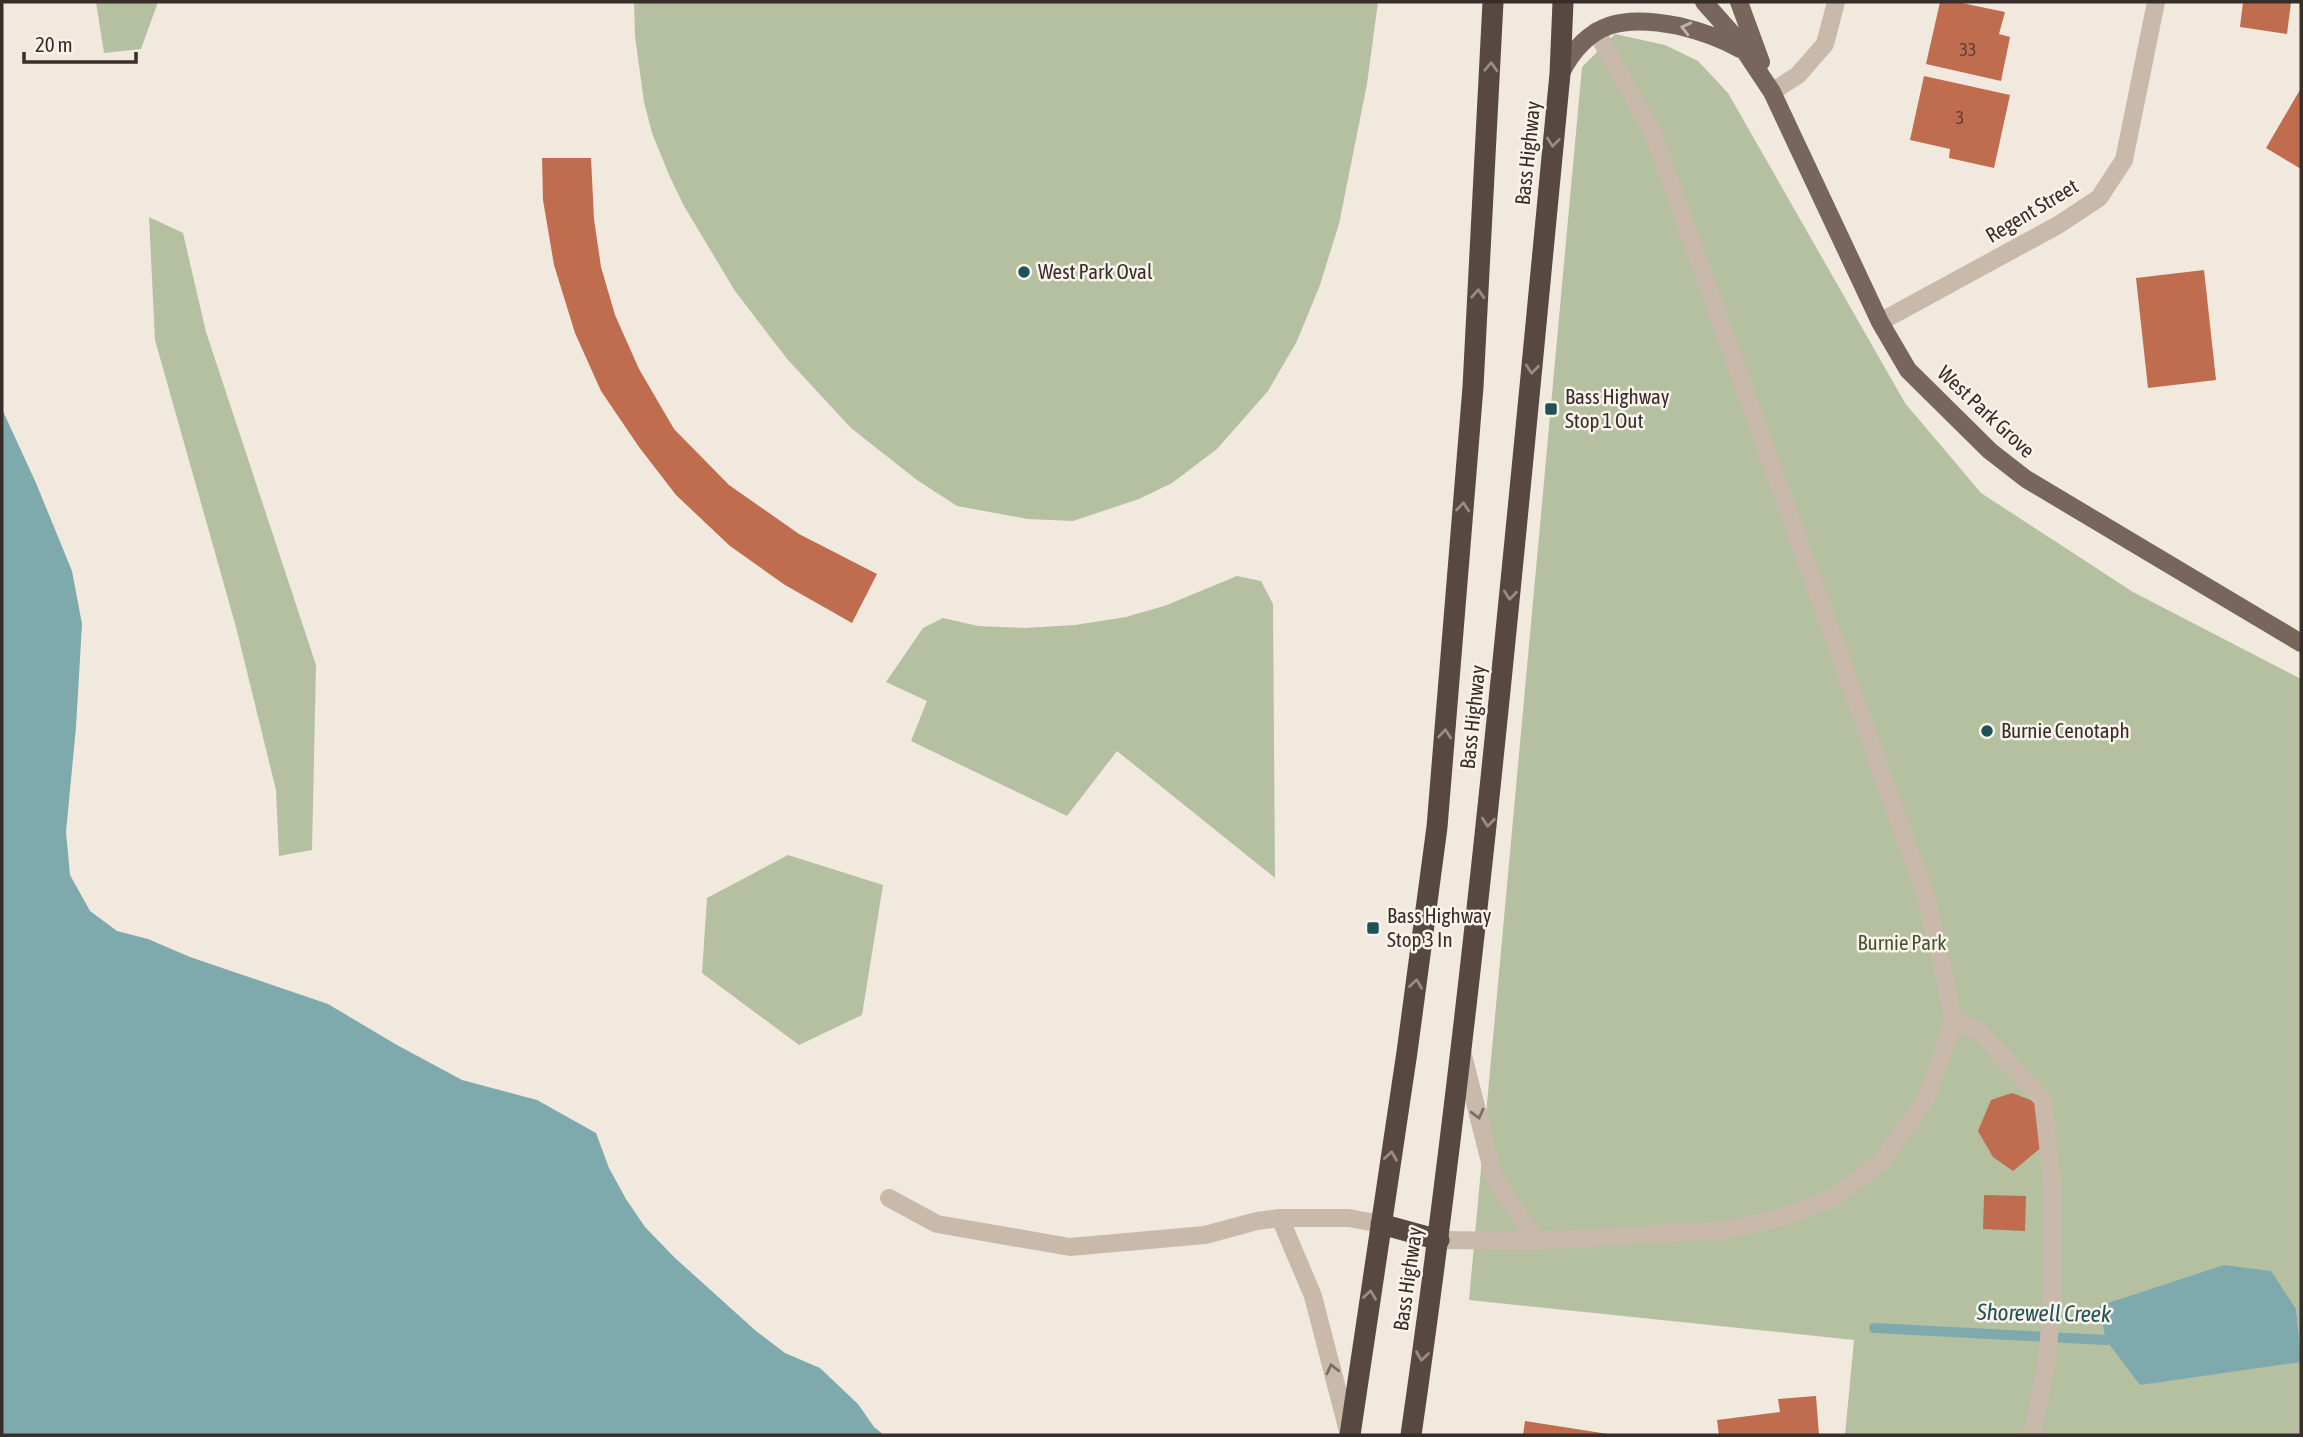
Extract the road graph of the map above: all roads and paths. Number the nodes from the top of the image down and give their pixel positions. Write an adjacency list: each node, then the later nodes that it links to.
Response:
1 (1493, 2): 17 (highway, Bass Highway, one-way to 1)
2 (1563, 2): 9 (highway, Bass Highway)
3 (1704, 2): 8 (main road, West Park Grove)
4 (1739, 2): 10 (main road, West Park Grove)
5 (1836, 2): 10 (street)
6 (2156, 2): 11 (street, Regent Street)
7 (1596, 31): 8 (main road, one-way to 7); 9 (main road); 13 (street)
8 (1749, 55): 10 (main road, West Park Grove)
9 (1560, 75): 14 (highway, Bass Highway, one-way to 14)
10 (1772, 92): 11 (main road, West Park Grove)
11 (1880, 322): 12 (main road, West Park Grove)
12 (2301, 643)
13 (1954, 1020): 19 (street); 22 (street)
14 (1461, 1048): 18 (highway, Bass Highway); 19 (street, one-way to 19)
15 (890, 1198): 16 (street)
16 (1280, 1218): 17 (street); 20 (street, one-way to 16)
17 (1381, 1224): 18 (highway); 20 (highway, Bass Highway, one-way to 17)
18 (1439, 1240): 19 (street); 21 (highway, Bass Highway, one-way to 21)
19 (1536, 1241)
20 (1350, 1435)
21 (1411, 1435)
22 (2032, 1435)

